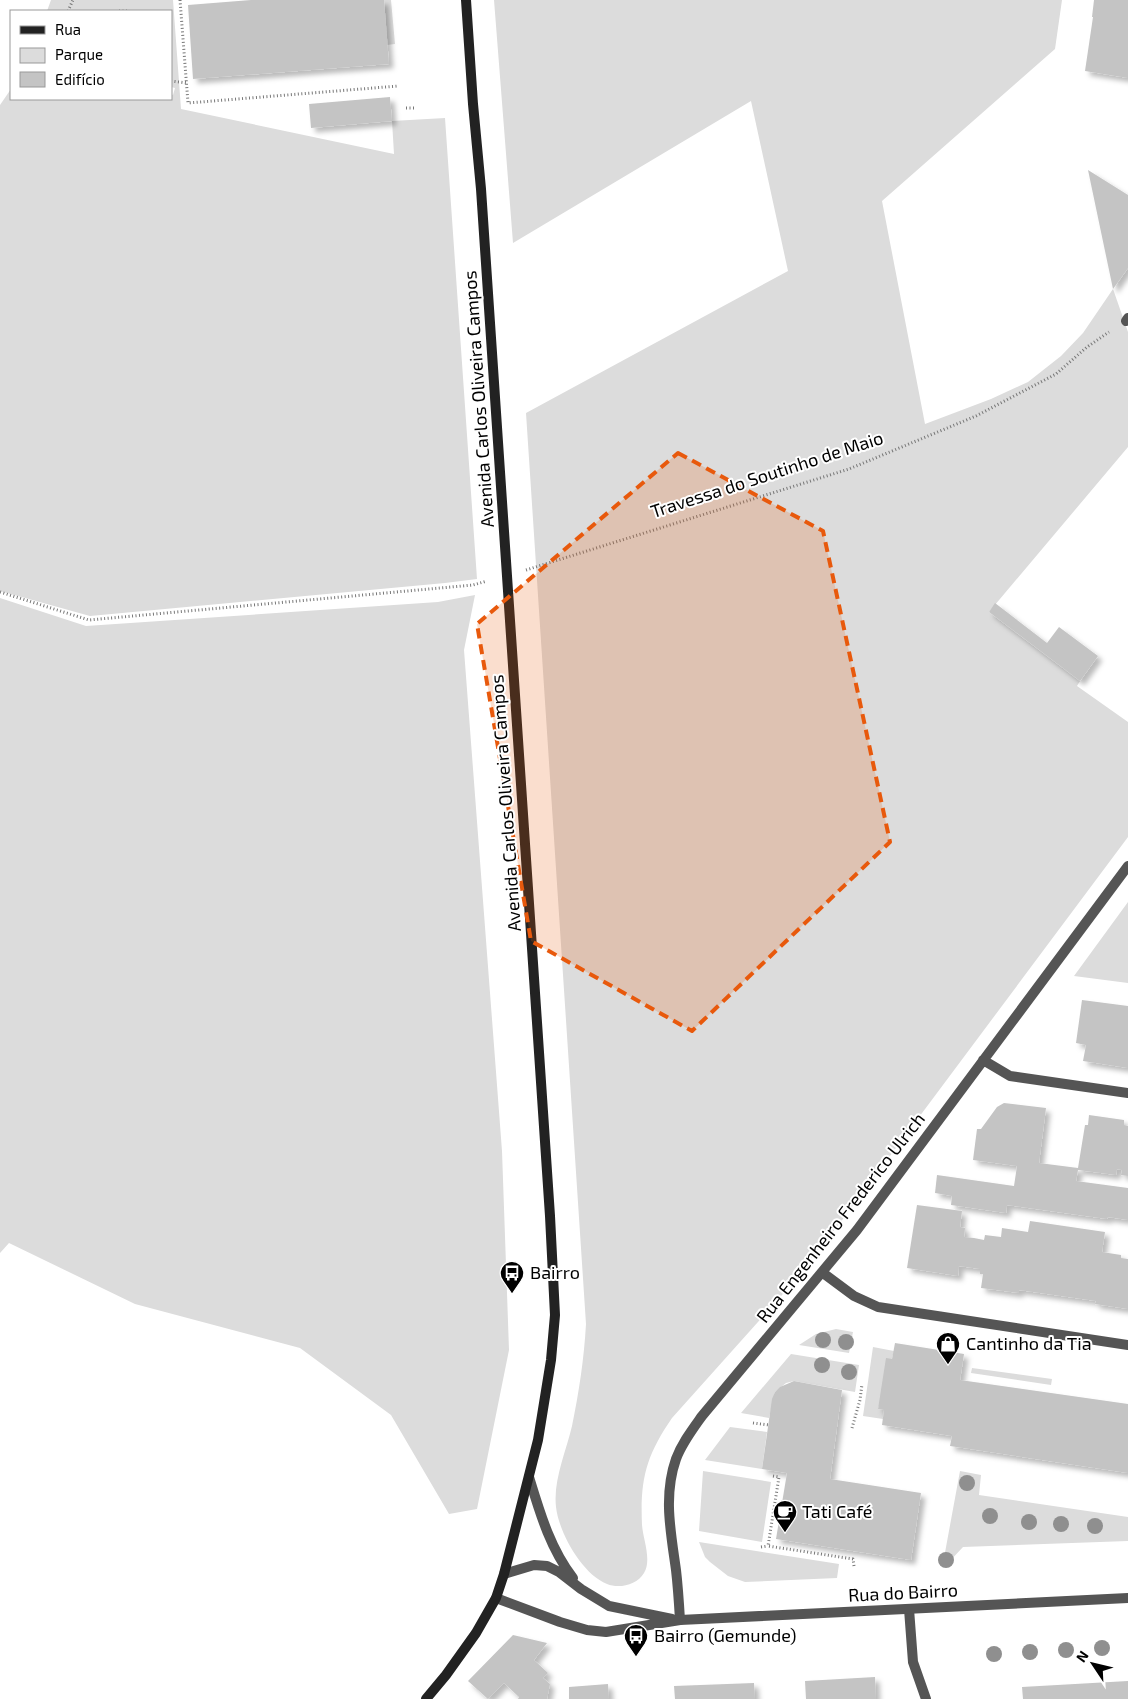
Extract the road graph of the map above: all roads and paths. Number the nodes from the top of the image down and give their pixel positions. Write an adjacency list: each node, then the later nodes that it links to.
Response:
1 (180, 0): 4 (path)
2 (466, 0): 9 (main road, Avenida Carlos Oliveira Campos)
3 (172, 81): 4 (path)
4 (187, 84): 5 (path)
5 (398, 86)
6 (406, 108): 7 (path)
7 (415, 108)
8 (1127, 319): 9 (path, Travessa do Soutinho de Maio)
9 (507, 577): 10 (path, Travessa do Soutinho de Maio); 21 (main road, Avenida Carlos Oliveira Campos)
10 (0, 592)
11 (1128, 866): 12 (street, Rua Engenheiro Frederico Ulrich)
12 (983, 1060): 13 (street); 14 (street, Rua Engenheiro Frederico Ulrich)
13 (1128, 1093)
14 (823, 1274): 15 (street); 30 (street, Rua Engenheiro Frederico Ulrich)
15 (1128, 1344)
16 (862, 1384): 19 (path)
17 (753, 1423): 18 (path)
18 (769, 1425)
19 (852, 1428)
20 (773, 1476): 22 (path)
21 (529, 1477): 25 (main road, Avenida Carlos Oliveira Campos); 26 (street, Rua do Bairro)
22 (768, 1546): 23 (path); 24 (path)
23 (761, 1547)
24 (854, 1566)
25 (504, 1574): 26 (street, Rua do Bairro); 27 (main road, Avenida Carlos Oliveira Campos)
26 (581, 1589): 30 (street, Rua do Bairro)
27 (496, 1598): 30 (street, Rua do Bairro); 31 (main road)
28 (1128, 1598): 29 (street, Rua do Bairro)
29 (909, 1609): 30 (street, Rua do Bairro); 32 (street)
30 (680, 1620)
31 (426, 1699)
32 (926, 1699)

